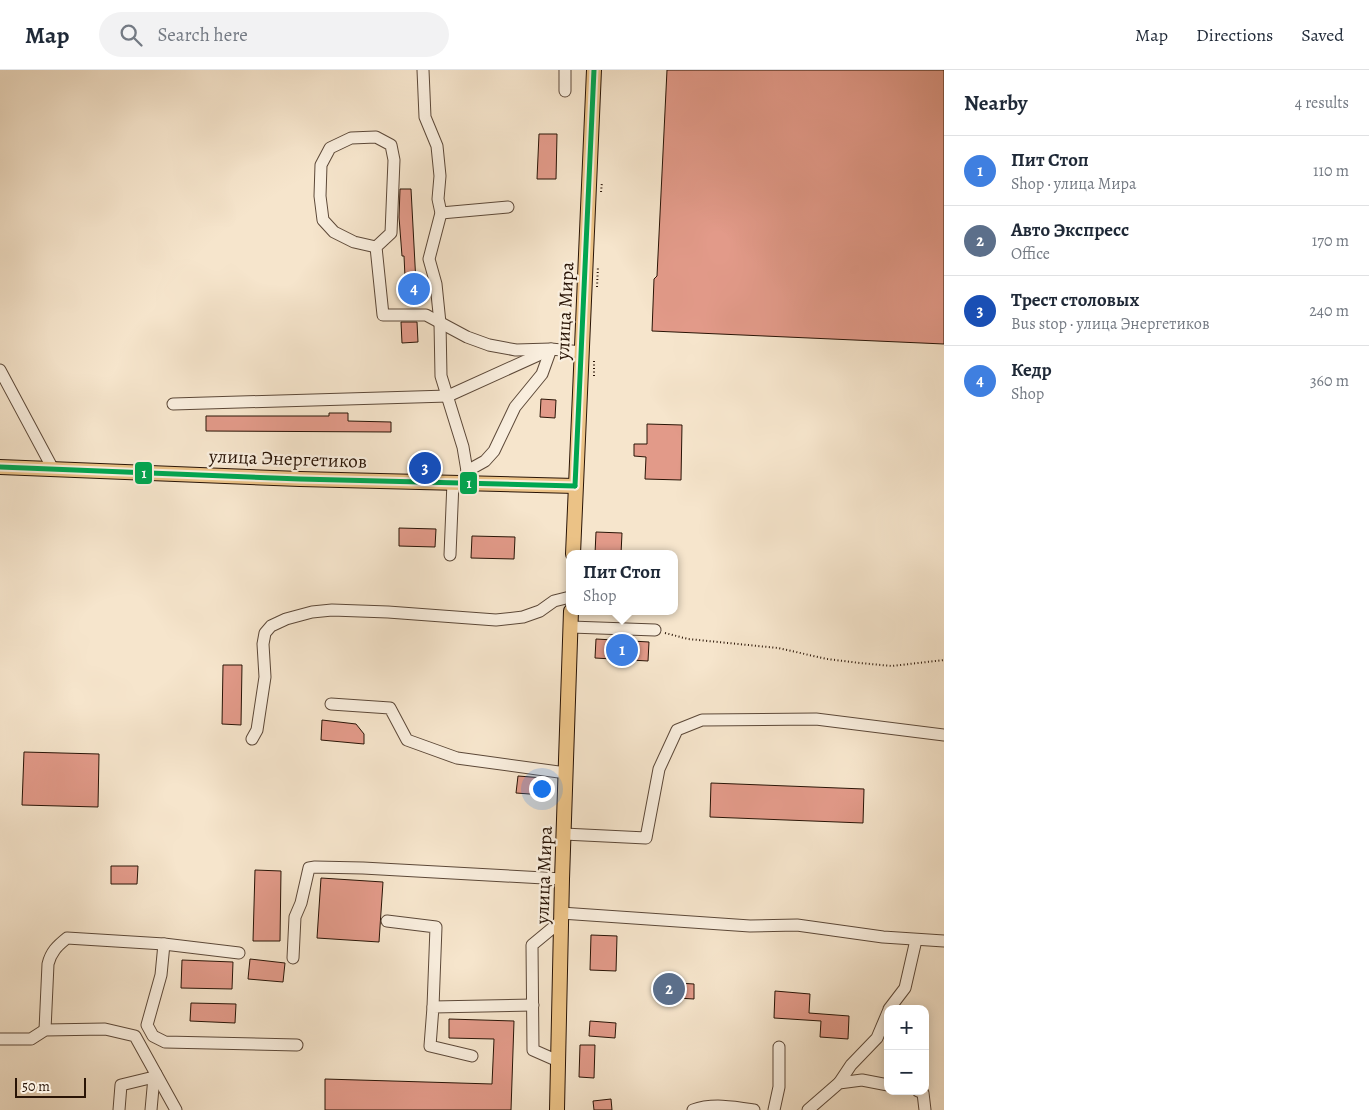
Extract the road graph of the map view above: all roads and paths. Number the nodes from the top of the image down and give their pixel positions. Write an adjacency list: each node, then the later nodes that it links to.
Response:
1 (423, 70): 6 (lane)
2 (565, 70): 4 (lane)
3 (594, 70): 10 (main road, улица Мира)
4 (565, 90)
5 (508, 207): 6 (lane)
6 (441, 213): 8 (lane)
7 (376, 247): 7 (lane); 8 (lane)
8 (440, 323): 9 (lane); 12 (lane)
9 (551, 349): 10 (lane); 12 (lane); 16 (lane)
10 (582, 352): 17 (main road, улица Мира)
11 (0, 370): 15 (lane)
12 (448, 396): 13 (lane); 16 (lane)
13 (173, 404)
14 (0, 467): 15 (main road, улица Энергетиков)
15 (53, 469): 16 (main road, улица Энергетиков)
16 (461, 479): 17 (main road, улица Энергетиков); 19 (lane)
17 (575, 486): 18 (main road, улица Мира)
18 (573, 550)
19 (450, 555)
20 (566, 598): 27 (lane)
21 (571, 615): 22 (main road, улица Мира)
22 (571, 627): 23 (lane); 28 (main road, улица Мира)
23 (655, 630): 24 (path)
24 (944, 660)
25 (331, 704): 28 (lane)
26 (944, 735): 29 (lane)
27 (252, 739)
28 (566, 773): 29 (main road, улица Мира)
29 (564, 834): 30 (main road, улица Мира)
30 (562, 879): 31 (main road, улица Мира); 37 (lane)
31 (561, 917): 33 (lane); 38 (lane); 47 (main road, улица Мира)
32 (387, 921): 40 (lane)
33 (916, 940): 34 (lane); 39 (lane)
34 (944, 941)
35 (164, 944): 36 (lane); 42 (lane); 44 (lane)
36 (239, 953)
37 (293, 958)
38 (533, 1005): 40 (lane); 47 (lane)
39 (892, 1005)
40 (433, 1007): 46 (lane)
41 (884, 1021): 49 (lane)
42 (45, 1030): 43 (lane); 48 (lane)
43 (0, 1039)
44 (297, 1045)
45 (779, 1046): 58 (lane)
46 (472, 1056)
47 (558, 1061): 55 (main road, улица Мира)
48 (155, 1076): 52 (lane); 53 (lane); 54 (lane)
49 (839, 1083): 50 (lane); 59 (lane)
50 (884, 1084)
51 (923, 1095): 60 (lane)
52 (119, 1110)
53 (151, 1110)
54 (176, 1110)
55 (557, 1110)
56 (693, 1110): 57 (lane)
57 (754, 1110)
58 (774, 1110)
59 (808, 1110)
60 (925, 1110)

